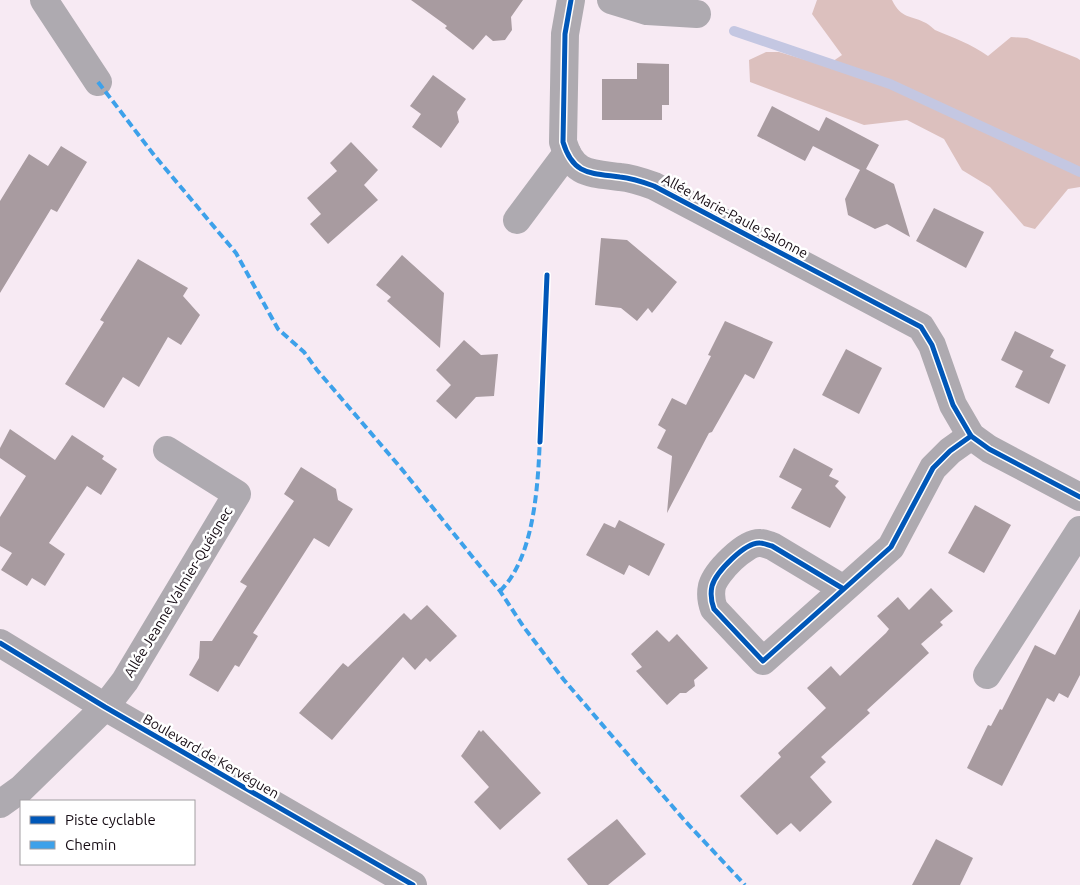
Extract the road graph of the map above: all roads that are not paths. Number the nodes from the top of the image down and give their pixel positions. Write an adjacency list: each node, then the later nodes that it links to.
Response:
1 (44, 0): 5 (street)
2 (571, 0): 6 (street)
3 (611, 0): 4 (street)
4 (697, 14)
5 (98, 82)
6 (567, 153): 7 (street); 8 (street, Allée Marie-Paule Salonne)
7 (517, 220)
8 (972, 436): 10 (street, Allée Marie-Paule Salonne); 12 (street)
9 (167, 450): 15 (street, Allée Jeanne Valmier-Quéignec)
10 (1080, 497)
11 (1080, 530): 14 (street)
12 (842, 588): 12 (street)
13 (0, 643): 15 (street, Boulevard de Kervéguen)
14 (987, 675)
15 (105, 707): 16 (street); 17 (street, Boulevard de Kervéguen)
16 (0, 804)
17 (411, 885)

